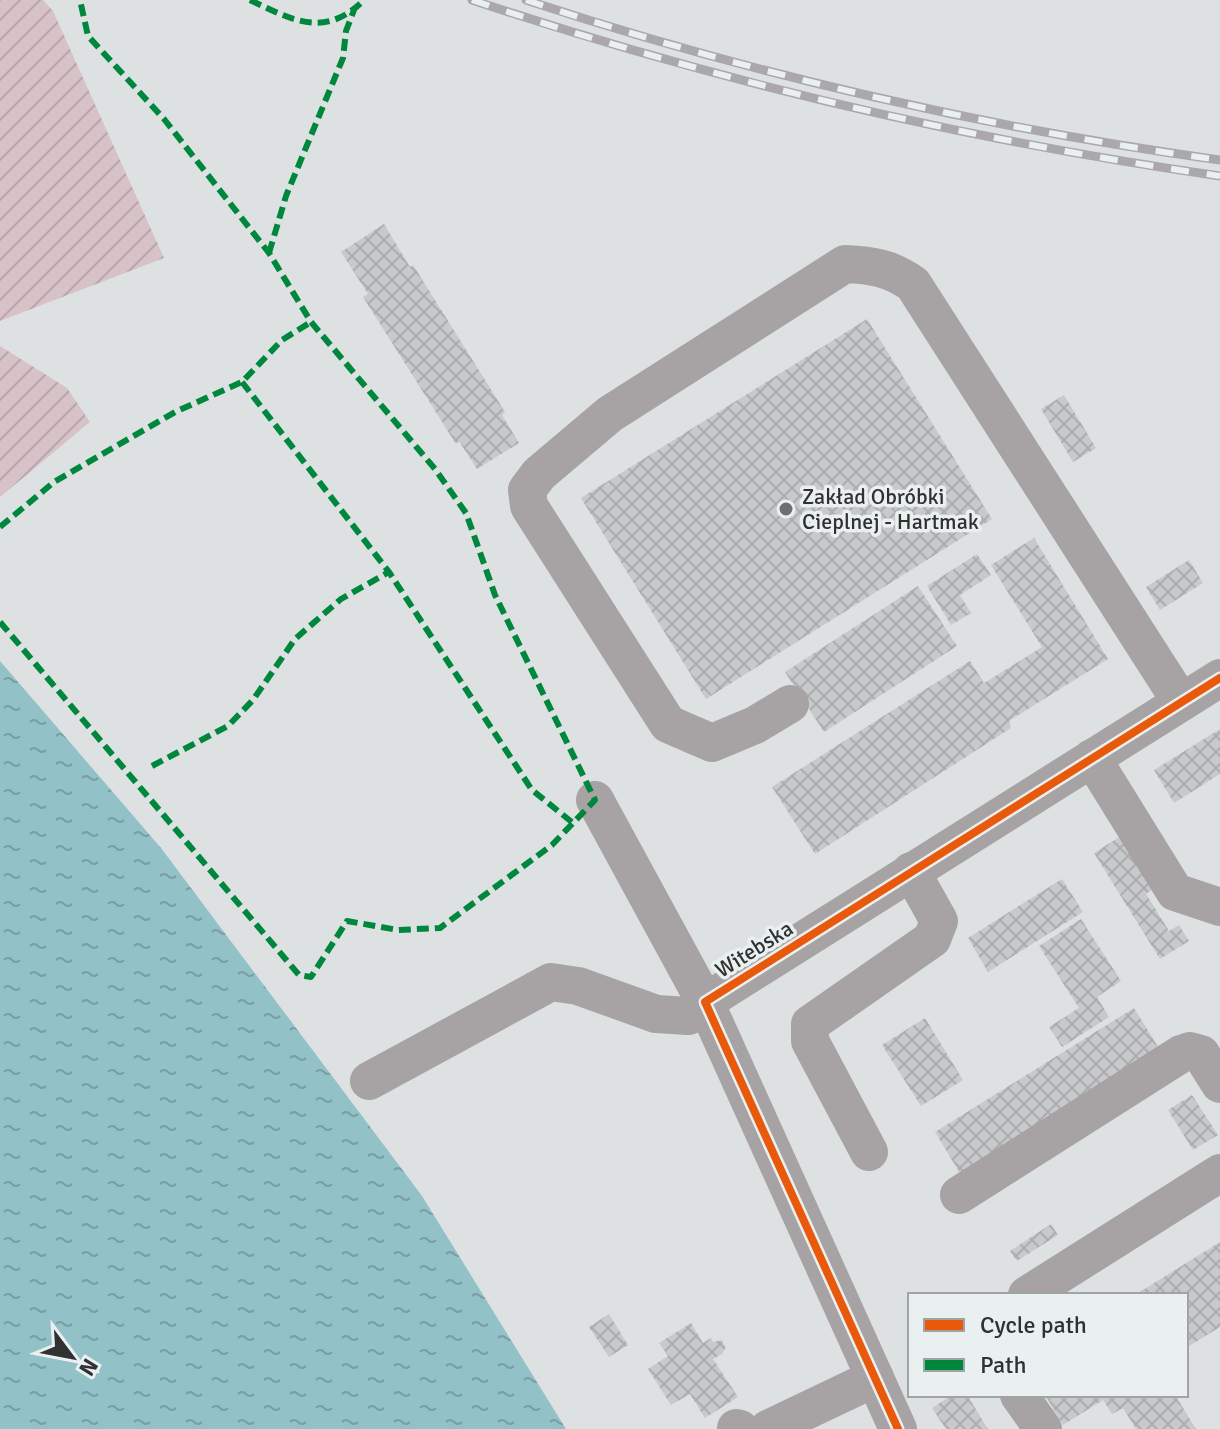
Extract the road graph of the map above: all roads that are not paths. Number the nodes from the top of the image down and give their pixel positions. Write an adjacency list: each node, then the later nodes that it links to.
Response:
1 (1220, 678): 2 (street, Witebska)
2 (1181, 702): 3 (street); 4 (street, Witebska)
3 (790, 704)
4 (1092, 758): 6 (street, Witebska); 7 (street)
5 (595, 800): 8 (street, Witebska)
6 (911, 871): 8 (street, Witebska); 11 (street)
7 (1220, 907)
8 (705, 1002): 9 (street); 15 (street, Witebska)
9 (369, 1081)
10 (1220, 1084): 13 (street)
11 (869, 1152)
12 (1220, 1173): 14 (street)
13 (959, 1195)
14 (1030, 1293)
15 (875, 1378): 17 (street); 18 (street, Witebska)
16 (1020, 1397): 19 (street)
17 (748, 1429)
18 (898, 1429)
19 (1043, 1429)

